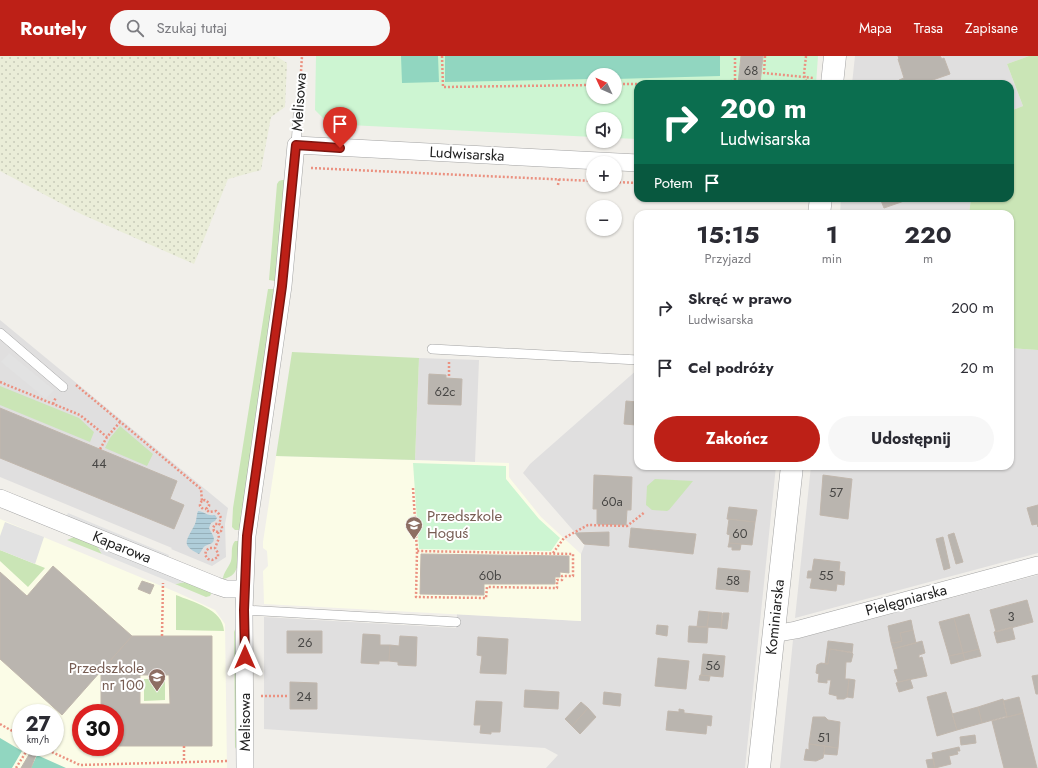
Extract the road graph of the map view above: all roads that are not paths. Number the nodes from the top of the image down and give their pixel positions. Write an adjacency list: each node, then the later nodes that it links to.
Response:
1 (835, 56): 2 (street)
2 (824, 80)
3 (298, 115): 4 (lane, Melisowa)
4 (296, 145): 5 (street, Ludwisarska); 13 (street, Melisowa)
5 (634, 162)
6 (0, 333): 9 (lane)
7 (432, 349): 8 (lane)
8 (634, 360)
9 (63, 387)
10 (792, 470): 16 (street, Kominiarska)
11 (0, 498): 13 (street, Kaparowa)
12 (1038, 565): 16 (street, Pielęgniarska)
13 (245, 588): 14 (street, Melisowa)
14 (244, 610): 15 (lane); 17 (street, Melisowa)
15 (456, 622)
16 (774, 634): 18 (street, Kominiarska)
17 (238, 764)
18 (759, 768)

